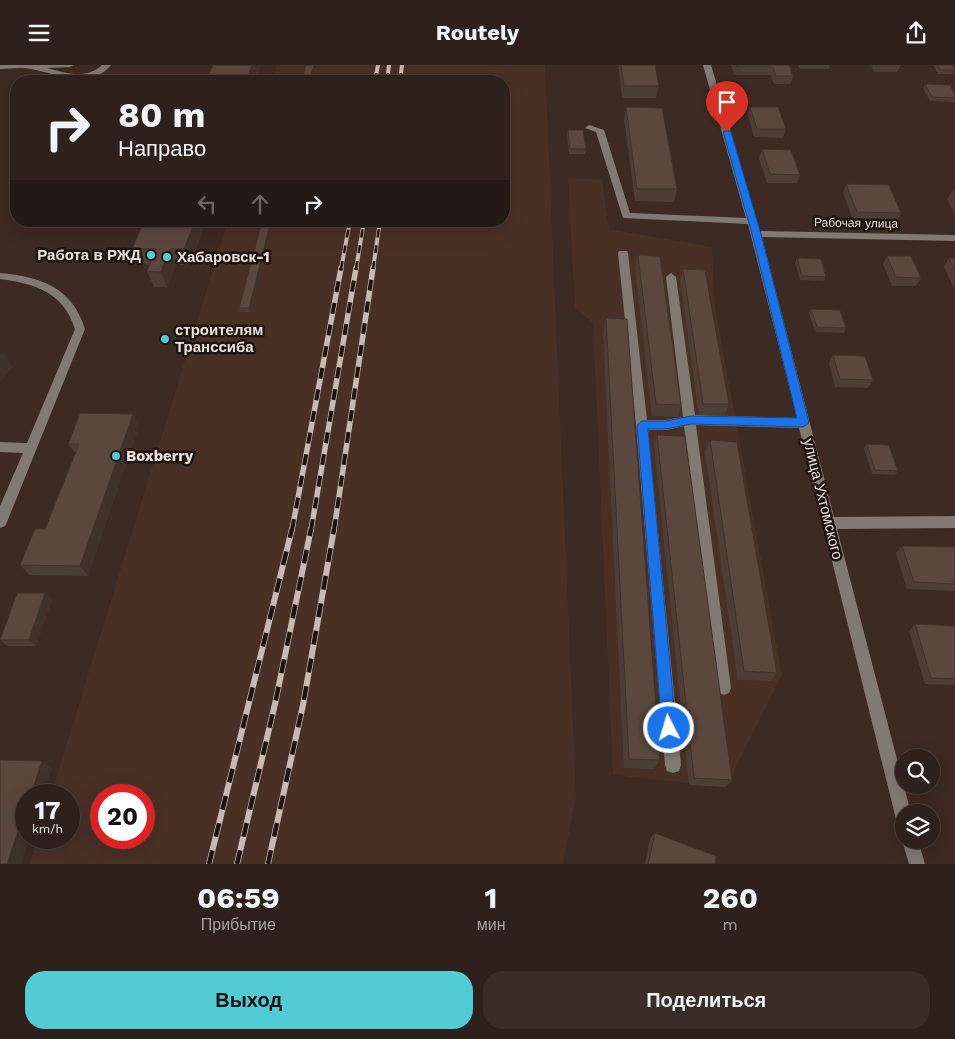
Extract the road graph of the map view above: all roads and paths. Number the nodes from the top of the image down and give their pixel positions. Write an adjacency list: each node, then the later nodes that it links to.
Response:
1 (70, 65): 5 (street)
2 (107, 65): 7 (street)
3 (707, 65): 9 (street, улица Ухтомского)
4 (0, 67): 5 (street)
5 (32, 67): 6 (street)
6 (73, 75)
7 (90, 75)
8 (589, 128): 9 (street)
9 (752, 221): 10 (street, улица Ухтомского)
10 (756, 234): 11 (street, Рабочая улица); 16 (street, улица Ухтомского)
11 (955, 238)
12 (623, 253): 17 (street)
13 (0, 276): 19 (street)
14 (671, 277): 15 (street)
15 (691, 420): 16 (street); 17 (street); 23 (street)
16 (803, 423): 22 (street, улица Ухтомского)
17 (642, 425): 24 (street)
18 (0, 447): 19 (street)
19 (31, 447): 20 (street)
20 (0, 522)
21 (955, 522): 22 (street)
22 (829, 523): 25 (street, улица Ухтомского)
23 (724, 688)
24 (673, 765)
25 (900, 804)
26 (913, 849): 27 (street)
27 (917, 864)

